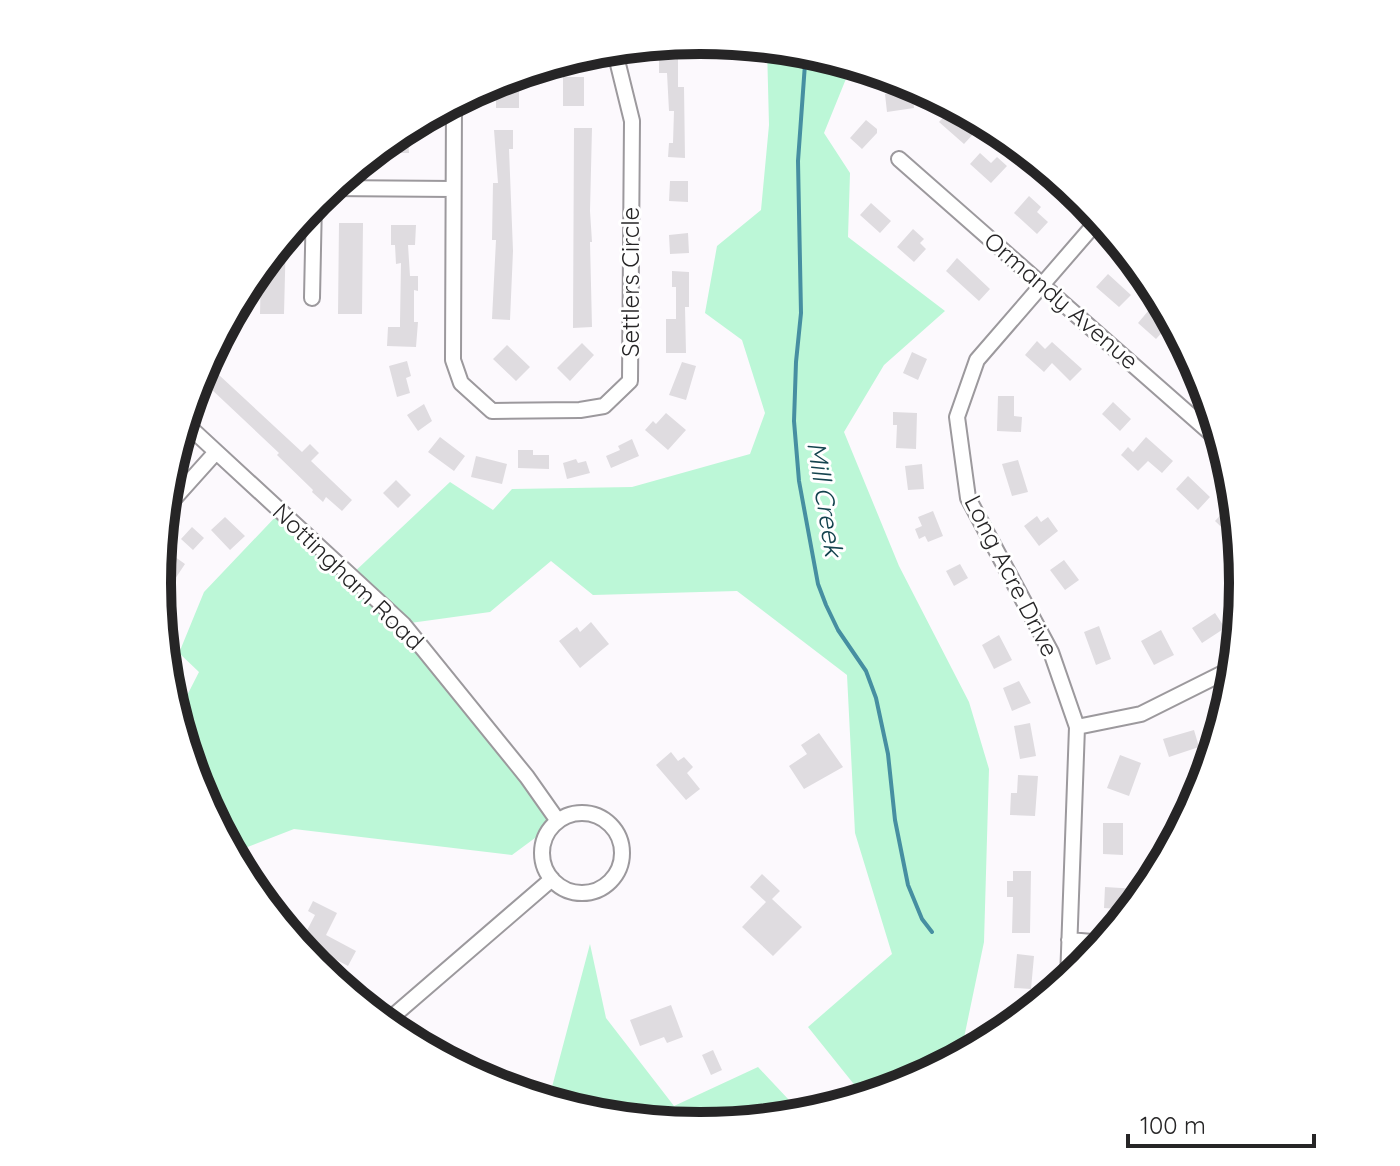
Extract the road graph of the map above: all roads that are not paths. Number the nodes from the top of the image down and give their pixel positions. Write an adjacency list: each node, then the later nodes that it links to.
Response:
1 (617, 61): 5 (street, Settlers Circle)
2 (454, 115): 5 (street, Settlers Circle)
3 (899, 159): 8 (street, Ormandy Avenue)
4 (348, 188): 5 (street)
5 (453, 189)
6 (314, 222): 9 (street)
7 (1092, 227): 8 (street, Long Acre Drive)
8 (1042, 284): 10 (street, Ormandy Avenue); 15 (street, Long Acre Drive)
9 (312, 298)
10 (1206, 429)
11 (194, 431): 12 (street, Nottingham Road)
12 (216, 452): 13 (street); 16 (street, Nottingham Road)
13 (179, 493)
14 (1221, 674): 15 (street)
15 (1077, 727): 18 (street, Long Acre Drive)
16 (558, 821): 17 (street); 17 (street)
17 (552, 879): 21 (street)
18 (1069, 940): 19 (street); 20 (street, Long Acre Drive)
19 (1089, 942)
20 (1068, 962)
21 (395, 1015)

